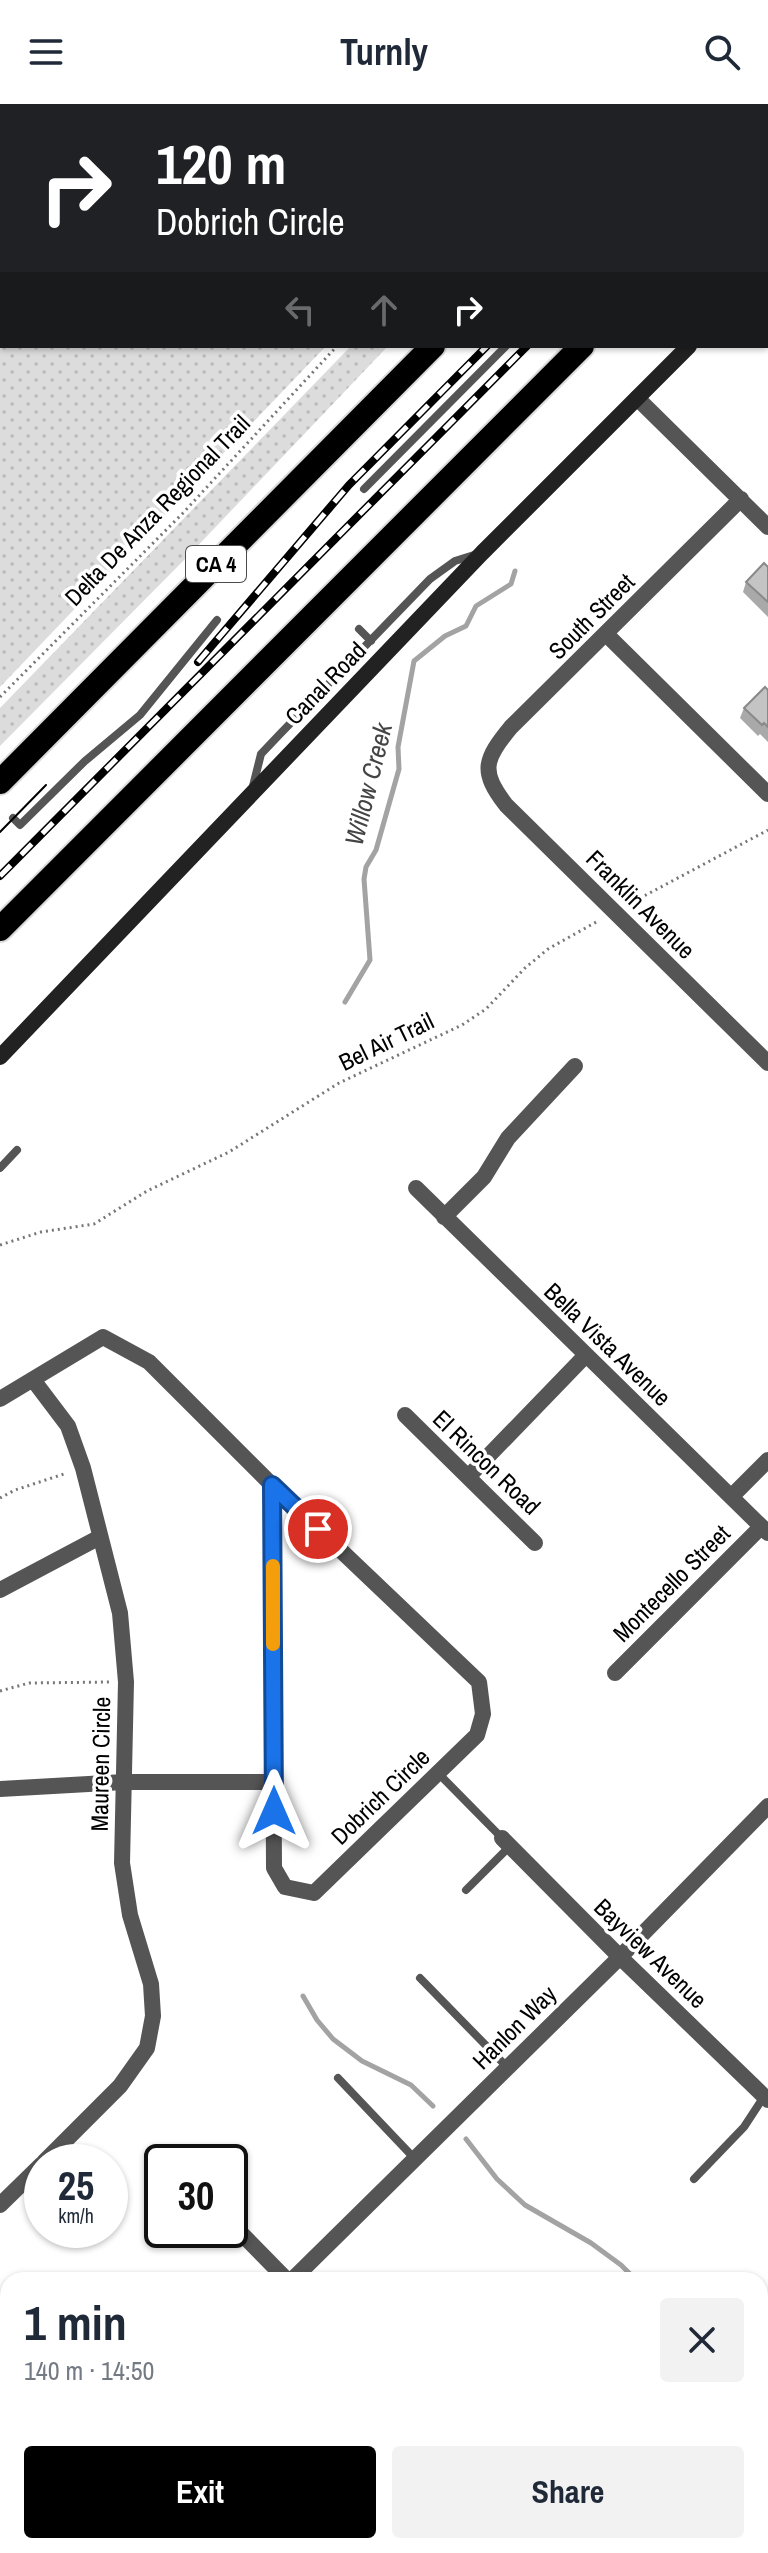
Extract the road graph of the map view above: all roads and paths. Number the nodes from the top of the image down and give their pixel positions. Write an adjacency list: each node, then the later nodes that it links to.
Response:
1 (335, 348): 15 (path, Delta De Anza Regional Trail)
2 (429, 348): 17 (highway, CA 4)
3 (504, 348): 7 (lane)
4 (580, 348): 23 (highway)
5 (687, 348): 6 (street, Canal Road)
6 (637, 398): 8 (street); 10 (street, Canal Road)
7 (364, 489)
8 (741, 499): 9 (street); 13 (street, South Street)
9 (768, 527)
10 (482, 553): 14 (lane); 19 (street, Canal Road)
11 (217, 620): 20 (lane)
12 (359, 629): 14 (lane)
13 (607, 635): 16 (street, South Street); 18 (street)
14 (371, 641): 19 (lane)
15 (0, 697)
16 (488, 774): 22 (street, Franklin Avenue)
17 (0, 782)
18 (768, 794)
19 (251, 795): 24 (street, Canal Road)
20 (13, 818)
21 (768, 830): 22 (path, Bel Air Trail)
22 (613, 912): 25 (street, Franklin Avenue); 31 (path, Bel Air Trail)
23 (0, 929)
24 (0, 1057)
25 (768, 1063)
26 (575, 1066): 30 (street)
27 (17, 1150): 28 (lane)
28 (0, 1168)
29 (416, 1188): 30 (street, Bella Vista Avenue)
30 (444, 1217): 32 (street, Bella Vista Avenue)
31 (0, 1245)
32 (586, 1355): 38 (street); 40 (street, Bella Vista Avenue)
33 (34, 1381): 34 (street); 37 (street, Maureen Circle); 39 (street, Dobrich Circle)
34 (0, 1399)
35 (405, 1415): 38 (street, El Rincon Road)
36 (768, 1460): 40 (street)
37 (83, 1468): 41 (path); 43 (street, Maureen Circle)
38 (468, 1477): 44 (street, El Rincon Road)
39 (272, 1485): 49 (street, Dobrich Circle); 51 (street, Dobrich Circle)
40 (732, 1496): 42 (street, Bella Vista Avenue)
41 (0, 1498)
42 (765, 1530): 46 (street, Montecello Street)
43 (100, 1537): 45 (street); 47 (street, Maureen Circle)
44 (535, 1543)
45 (0, 1590)
46 (615, 1673)
47 (126, 1682): 48 (path); 50 (street, Maureen Circle)
48 (0, 1691)
49 (438, 1773): 51 (street, Dobrich Circle); 54 (lane)
50 (124, 1782): 51 (street); 52 (street); 61 (street, Maureen Circle)
51 (274, 1782)
52 (0, 1789)
53 (768, 1806): 56 (street, Hanlon Way)
54 (506, 1842): 55 (lane); 56 (street, Bayview Avenue)
55 (466, 1890)
56 (620, 1957): 58 (street, Hanlon Way); 60 (street, Bayview Avenue)
57 (420, 1978): 58 (lane)
58 (508, 2068): 62 (street, Hanlon Way)
59 (338, 2078): 62 (lane)
60 (767, 2096): 63 (lane)
61 (62, 2144)
62 (415, 2159): 68 (street, Hanlon Way)
63 (694, 2179)
64 (24, 2182): 65 (street, Maureen Circle)
65 (0, 2205)
66 (248, 2239): 67 (street)
67 (282, 2272)
68 (298, 2272)

